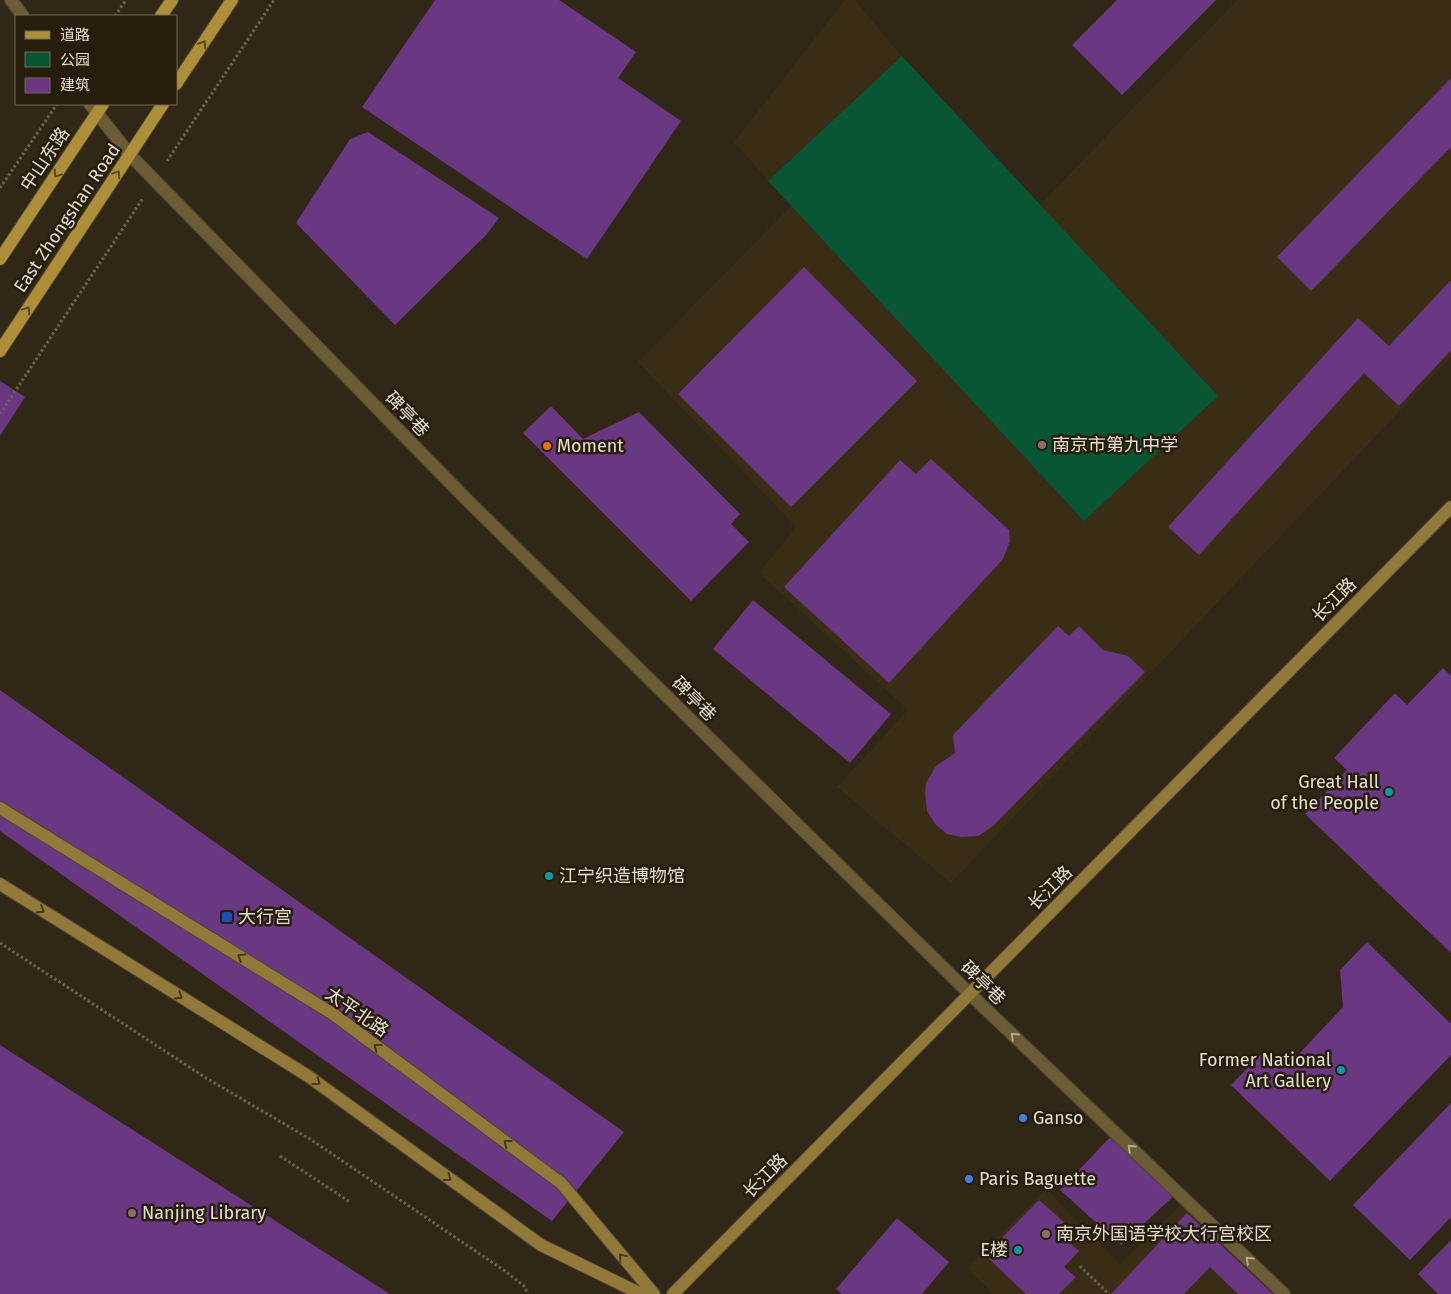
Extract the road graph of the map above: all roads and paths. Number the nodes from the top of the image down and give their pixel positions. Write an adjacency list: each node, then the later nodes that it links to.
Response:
1 (11, 0): 6 (street)
2 (126, 0): 7 (path)
3 (172, 0): 8 (main road)
4 (232, 0): 9 (main road, one-way to 4)
5 (274, 0): 14 (path)
6 (22, 15)
7 (117, 15)
8 (162, 15)
9 (178, 81)
10 (57, 105): 15 (path)
11 (163, 105): 13 (main road, East Zhongshan Road)
12 (97, 107): 13 (street, 碑亭巷); 16 (main road, 中山东路, one-way to 16)
13 (130, 155): 14 (street, 碑亭巷); 17 (main road, East Zhongshan Road, one-way to 13)
14 (155, 180): 18 (path); 23 (street, 碑亭巷)
15 (0, 188)
16 (0, 259)
17 (0, 351)
18 (0, 414)
19 (1451, 507): 23 (main road, 长江路)
20 (0, 808): 29 (main road, 太平北路, one-way to 20)
21 (0, 884): 28 (main road, one-way to 28)
22 (0, 943): 27 (path)
23 (970, 994): 30 (main road, 长江路); 32 (street, 碑亭巷, one-way to 23)
24 (280, 1156): 25 (path)
25 (350, 1202)
26 (1080, 1266): 31 (path)
27 (528, 1294)
28 (641, 1294)
29 (654, 1294)
30 (673, 1294)
31 (1109, 1294)
32 (1284, 1294)

